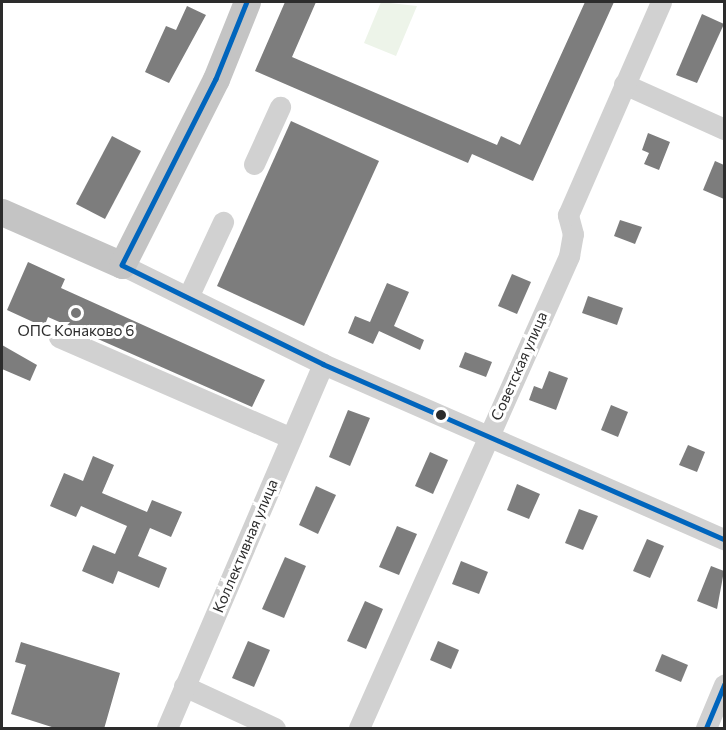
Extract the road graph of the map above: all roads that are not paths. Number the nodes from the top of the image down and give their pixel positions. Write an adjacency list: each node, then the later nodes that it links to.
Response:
1 (247, 2): 9 (main road)
2 (661, 2): 3 (street, Советская улица)
3 (624, 84): 5 (street); 13 (street, Советская улица)
4 (280, 107): 6 (street)
5 (724, 129)
6 (254, 164)
7 (2, 212): 9 (main road)
8 (223, 222): 10 (street)
9 (122, 265): 10 (street)
10 (188, 297): 12 (street)
11 (59, 337): 14 (street)
12 (323, 364): 13 (street); 14 (street, Коллективная улица)
13 (487, 437): 15 (street); 20 (street, Советская улица)
14 (291, 438): 17 (street, Коллективная улица)
15 (724, 539)
16 (724, 685): 21 (street)
17 (184, 686): 18 (street, Коллективная улица); 19 (street)
18 (166, 729)
19 (275, 729)
20 (359, 729)
21 (706, 729)

